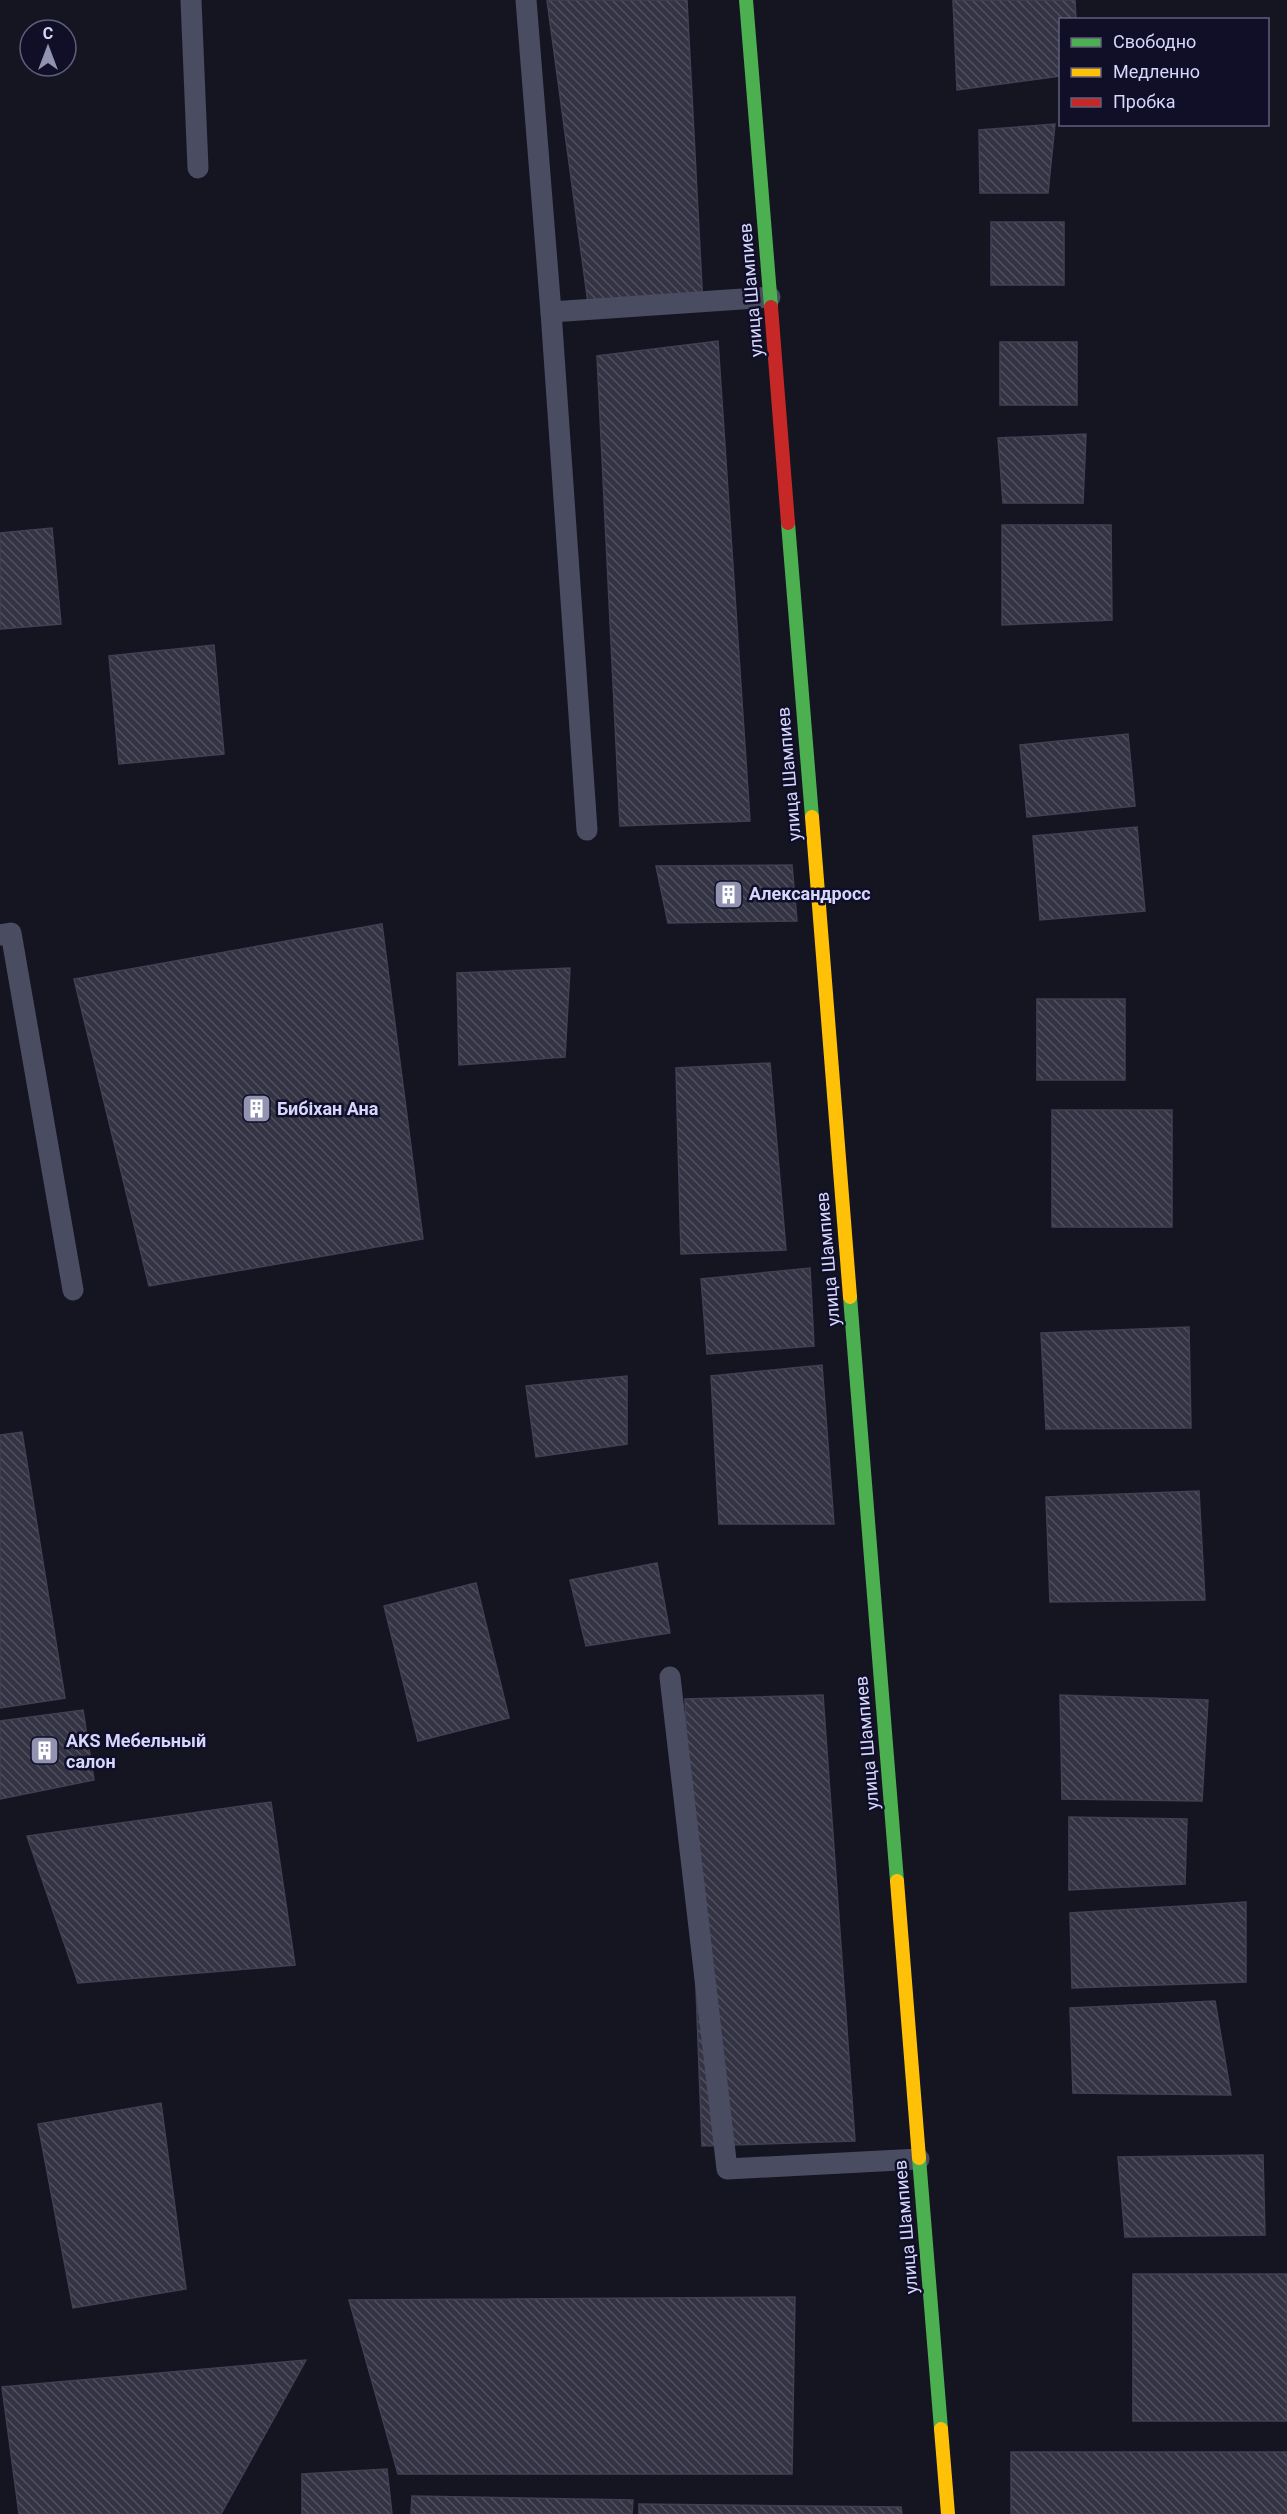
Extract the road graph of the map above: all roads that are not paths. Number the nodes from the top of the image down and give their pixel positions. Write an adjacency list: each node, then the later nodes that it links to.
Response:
1 (191, 0): 4 (lane)
2 (526, 0): 6 (lane)
3 (746, 0): 5 (street, улица Шампиев)
4 (198, 168)
5 (770, 297): 6 (lane); 11 (street, улица Шампиев)
6 (551, 312): 7 (lane)
7 (587, 830)
8 (0, 935): 9 (lane)
9 (73, 1290)
10 (670, 1677): 11 (lane)
11 (919, 2159): 12 (street, улица Шампиев)
12 (948, 2514)

